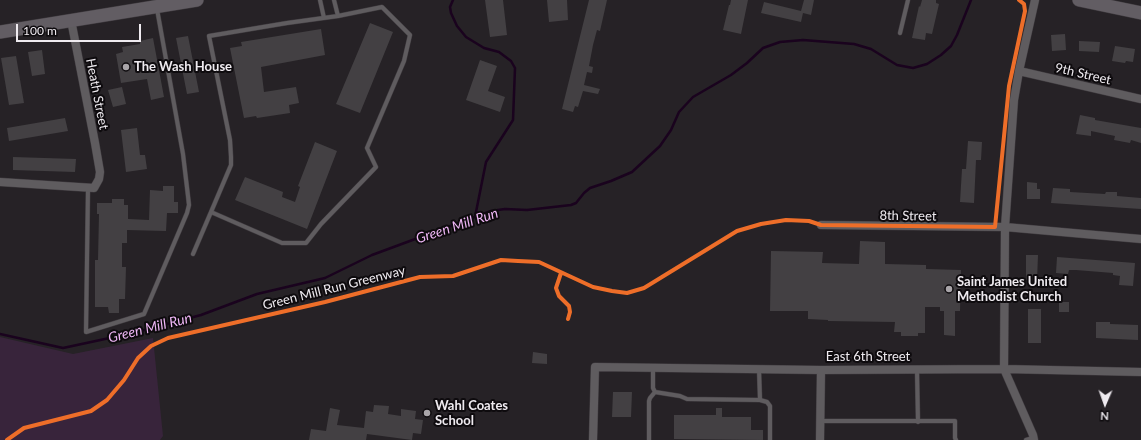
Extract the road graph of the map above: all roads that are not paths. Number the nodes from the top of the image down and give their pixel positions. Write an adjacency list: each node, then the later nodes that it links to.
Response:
1 (197, 0): 8 (main road)
2 (320, 0): 11 (lane)
3 (334, 0): 10 (lane)
4 (908, 0): 14 (lane)
5 (1035, 0): 15 (street)
6 (1079, 0): 7 (main road)
7 (1106, 3): 9 (main road)
8 (156, 6): 12 (main road); 18 (lane)
9 (1141, 14)
10 (338, 16): 11 (lane); 19 (lane)
11 (324, 18): 19 (lane)
12 (71, 20): 13 (main road); 18 (street, Heath Street)
13 (0, 32)
14 (900, 33)
15 (1019, 71): 16 (street, 9th Street); 21 (street)
16 (1141, 99)
17 (0, 182): 18 (street)
18 (88, 188)
19 (211, 212): 23 (lane)
20 (821, 225): 21 (street, 8th Street)
21 (1005, 227): 22 (street, 8th Street); 27 (street)
22 (1141, 239)
23 (193, 254)
24 (653, 367): 25 (street, East 6th Street); 30 (lane); 35 (street, East 6th Street)
25 (759, 368): 28 (street, East 6th Street); 31 (lane)
26 (917, 369): 27 (street, East 6th Street); 28 (street, East 6th Street); 33 (lane)
27 (1004, 369): 29 (street, East 6th Street); 34 (street)
28 (821, 370): 32 (street)
29 (1141, 372)
30 (655, 392): 31 (lane); 36 (lane)
31 (760, 400): 37 (lane)
32 (820, 421): 33 (lane); 38 (street)
33 (918, 422): 39 (lane)
34 (1031, 439)
35 (593, 440)
36 (649, 440)
37 (770, 440)
38 (820, 440)
39 (956, 440)

